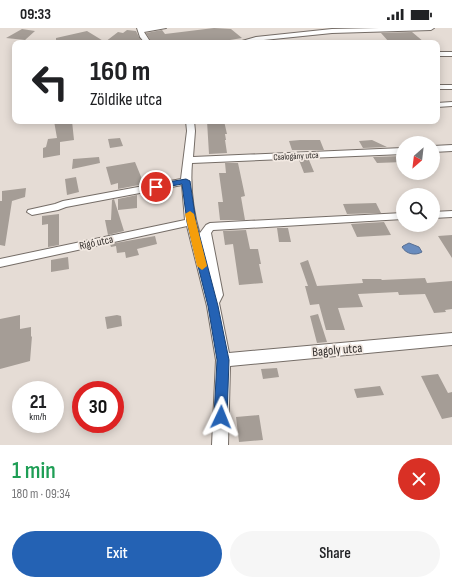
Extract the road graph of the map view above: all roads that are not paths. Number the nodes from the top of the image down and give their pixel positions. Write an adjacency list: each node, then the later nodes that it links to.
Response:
1 (163, 28): 3 (street)
2 (431, 28): 5 (street)
3 (140, 29): 4 (street)
4 (146, 40)
5 (252, 40)
6 (440, 54): 7 (street)
7 (452, 54)
8 (440, 87): 9 (street)
9 (452, 87)
10 (452, 104): 11 (street)
11 (440, 105)
12 (190, 124): 16 (street)
13 (452, 148): 14 (street)
14 (440, 149)
15 (396, 151): 16 (street, Csalogány utca)
16 (189, 160): 17 (street)
17 (186, 181): 18 (street); 22 (street)
18 (32, 212)
19 (452, 214): 20 (street)
20 (440, 215)
21 (396, 216): 24 (street)
22 (191, 222): 23 (street, Rigó utca); 24 (street)
23 (0, 263)
24 (213, 306): 26 (street)
25 (452, 339): 26 (street, Bagoly utca)
26 (223, 360): 27 (street)
27 (220, 445)

